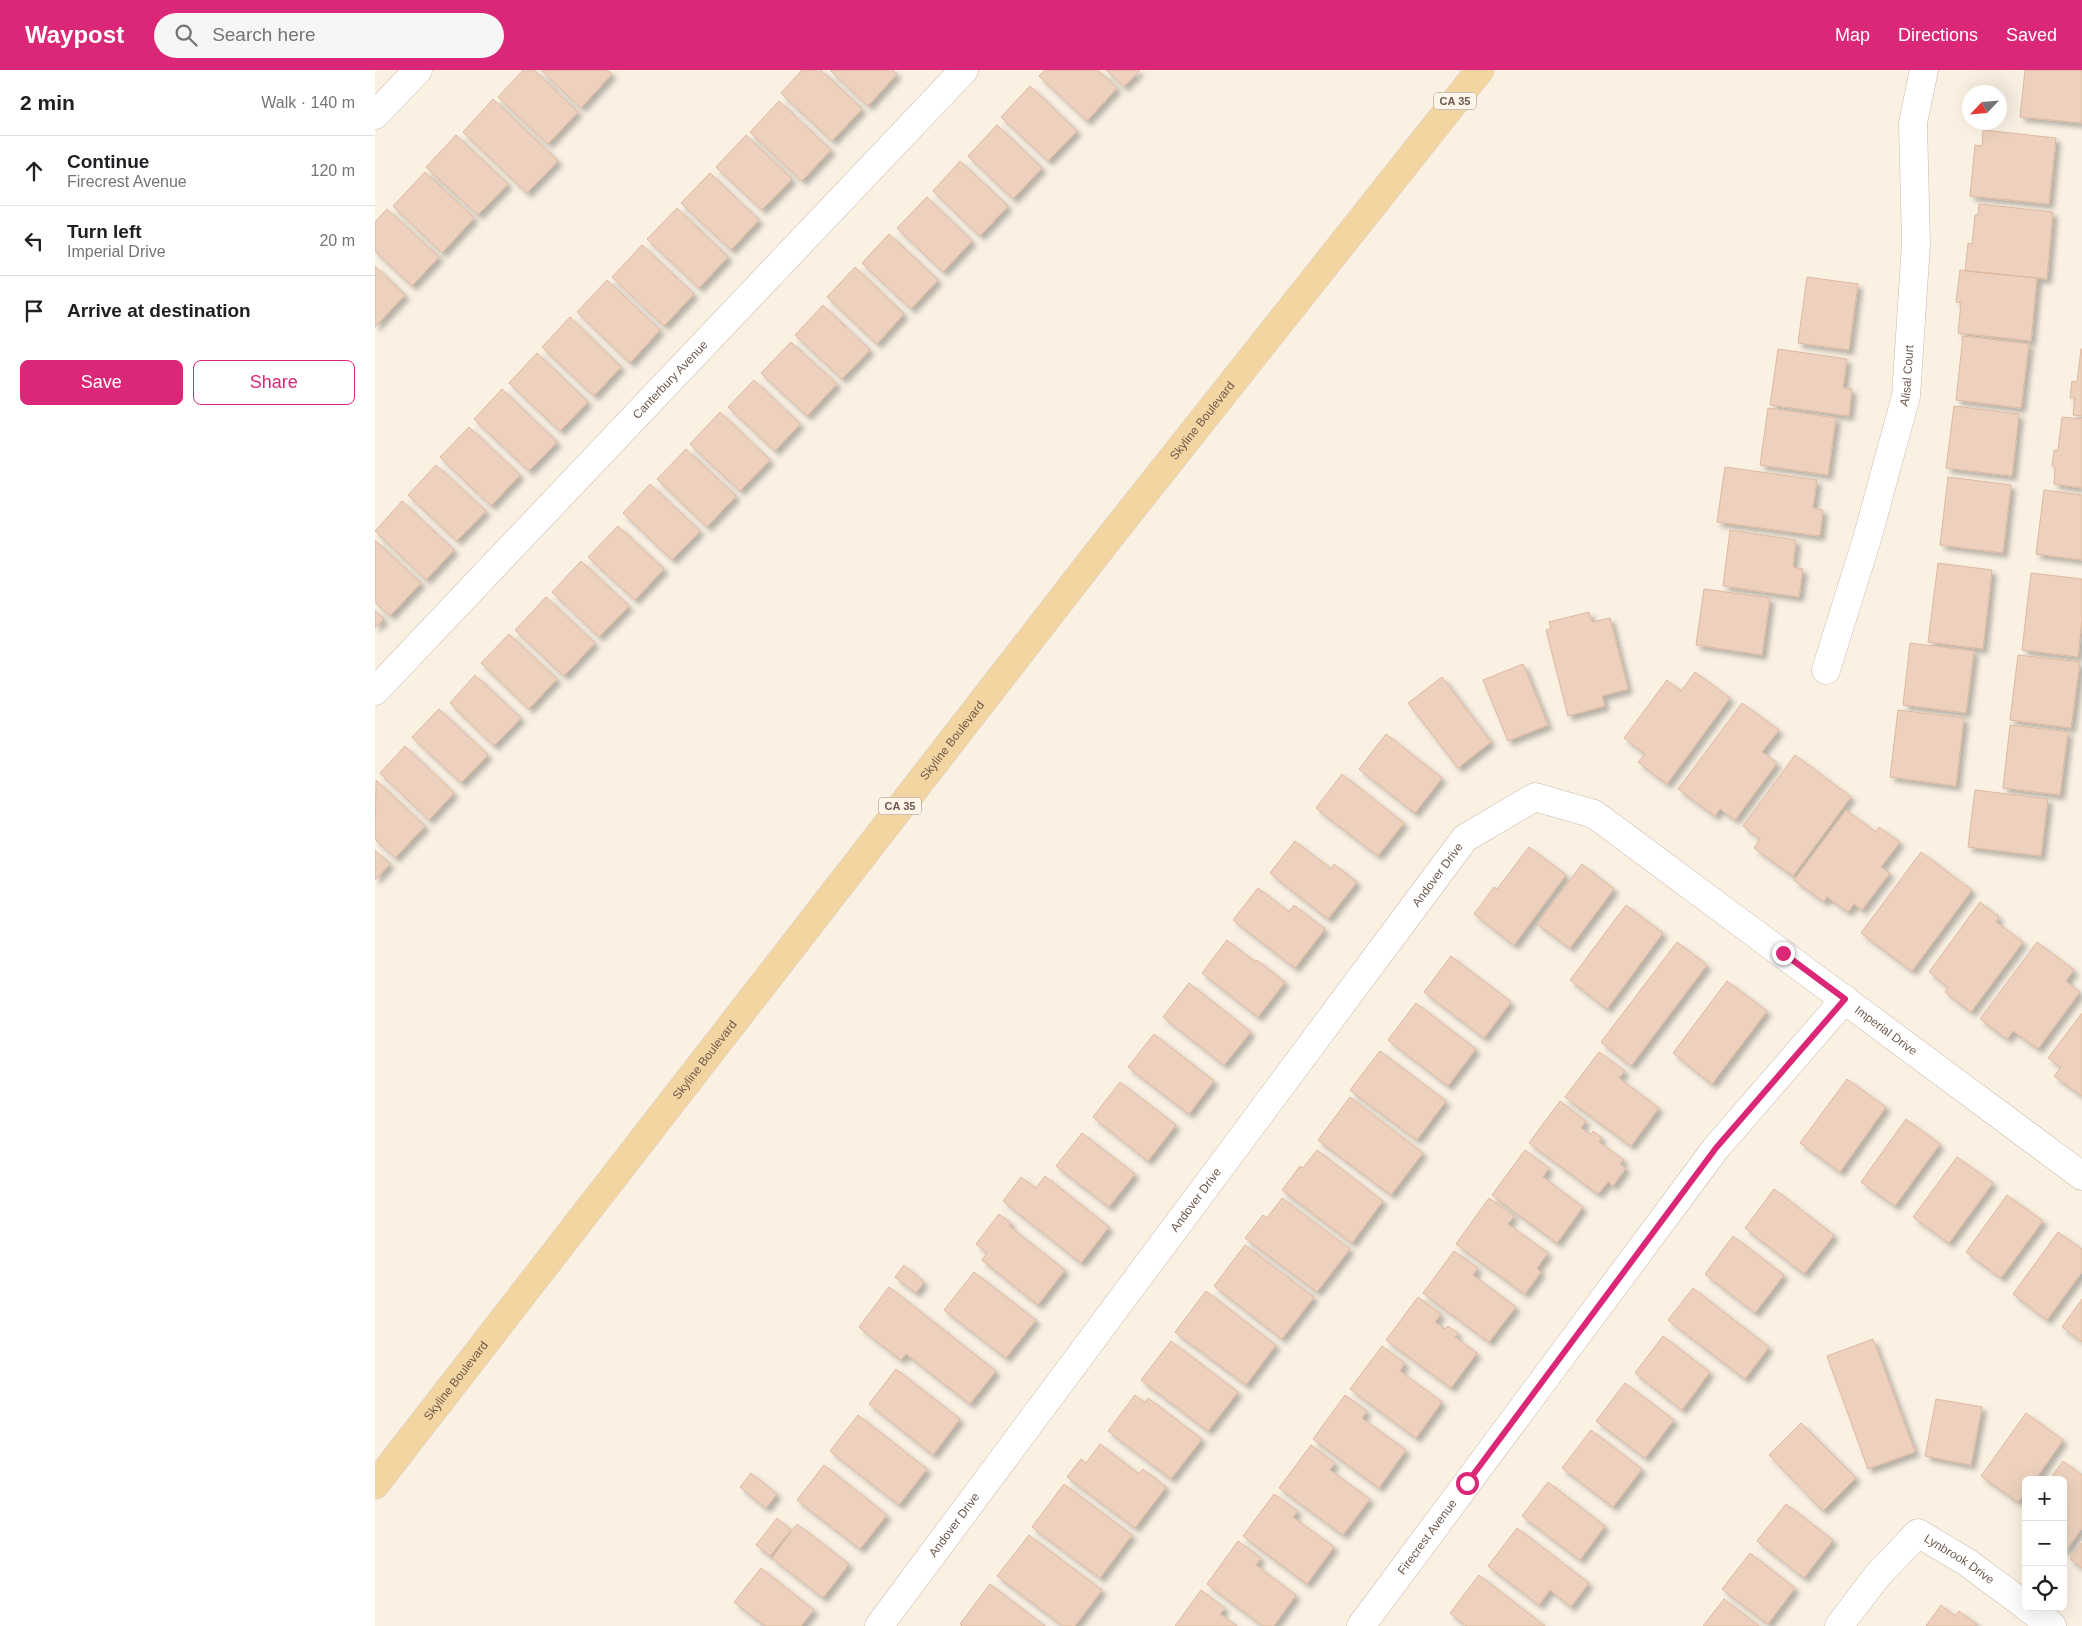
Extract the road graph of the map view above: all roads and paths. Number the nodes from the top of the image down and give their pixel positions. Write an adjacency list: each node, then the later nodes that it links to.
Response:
1 (418, 70): 5 (street)
2 (965, 70): 7 (street, Canterbury Avenue)
3 (1480, 70): 11 (main road, Skyline Boulevard / CA 35)
4 (1924, 70): 6 (street, Alisal Court)
5 (375, 115)
6 (1826, 670)
7 (375, 691)
8 (1535, 797): 9 (street, Imperial Drive); 14 (street, Andover Drive)
9 (1845, 999): 10 (street, Imperial Drive); 15 (street, Firecrest Avenue)
10 (2082, 1176)
11 (375, 1485)
12 (2022, 1604): 16 (street, Lynbrook Drive)
13 (2031, 1611): 17 (street, Lynbrook Drive)
14 (879, 1626)
15 (1361, 1626)
16 (1839, 1626)
17 (2052, 1626)

